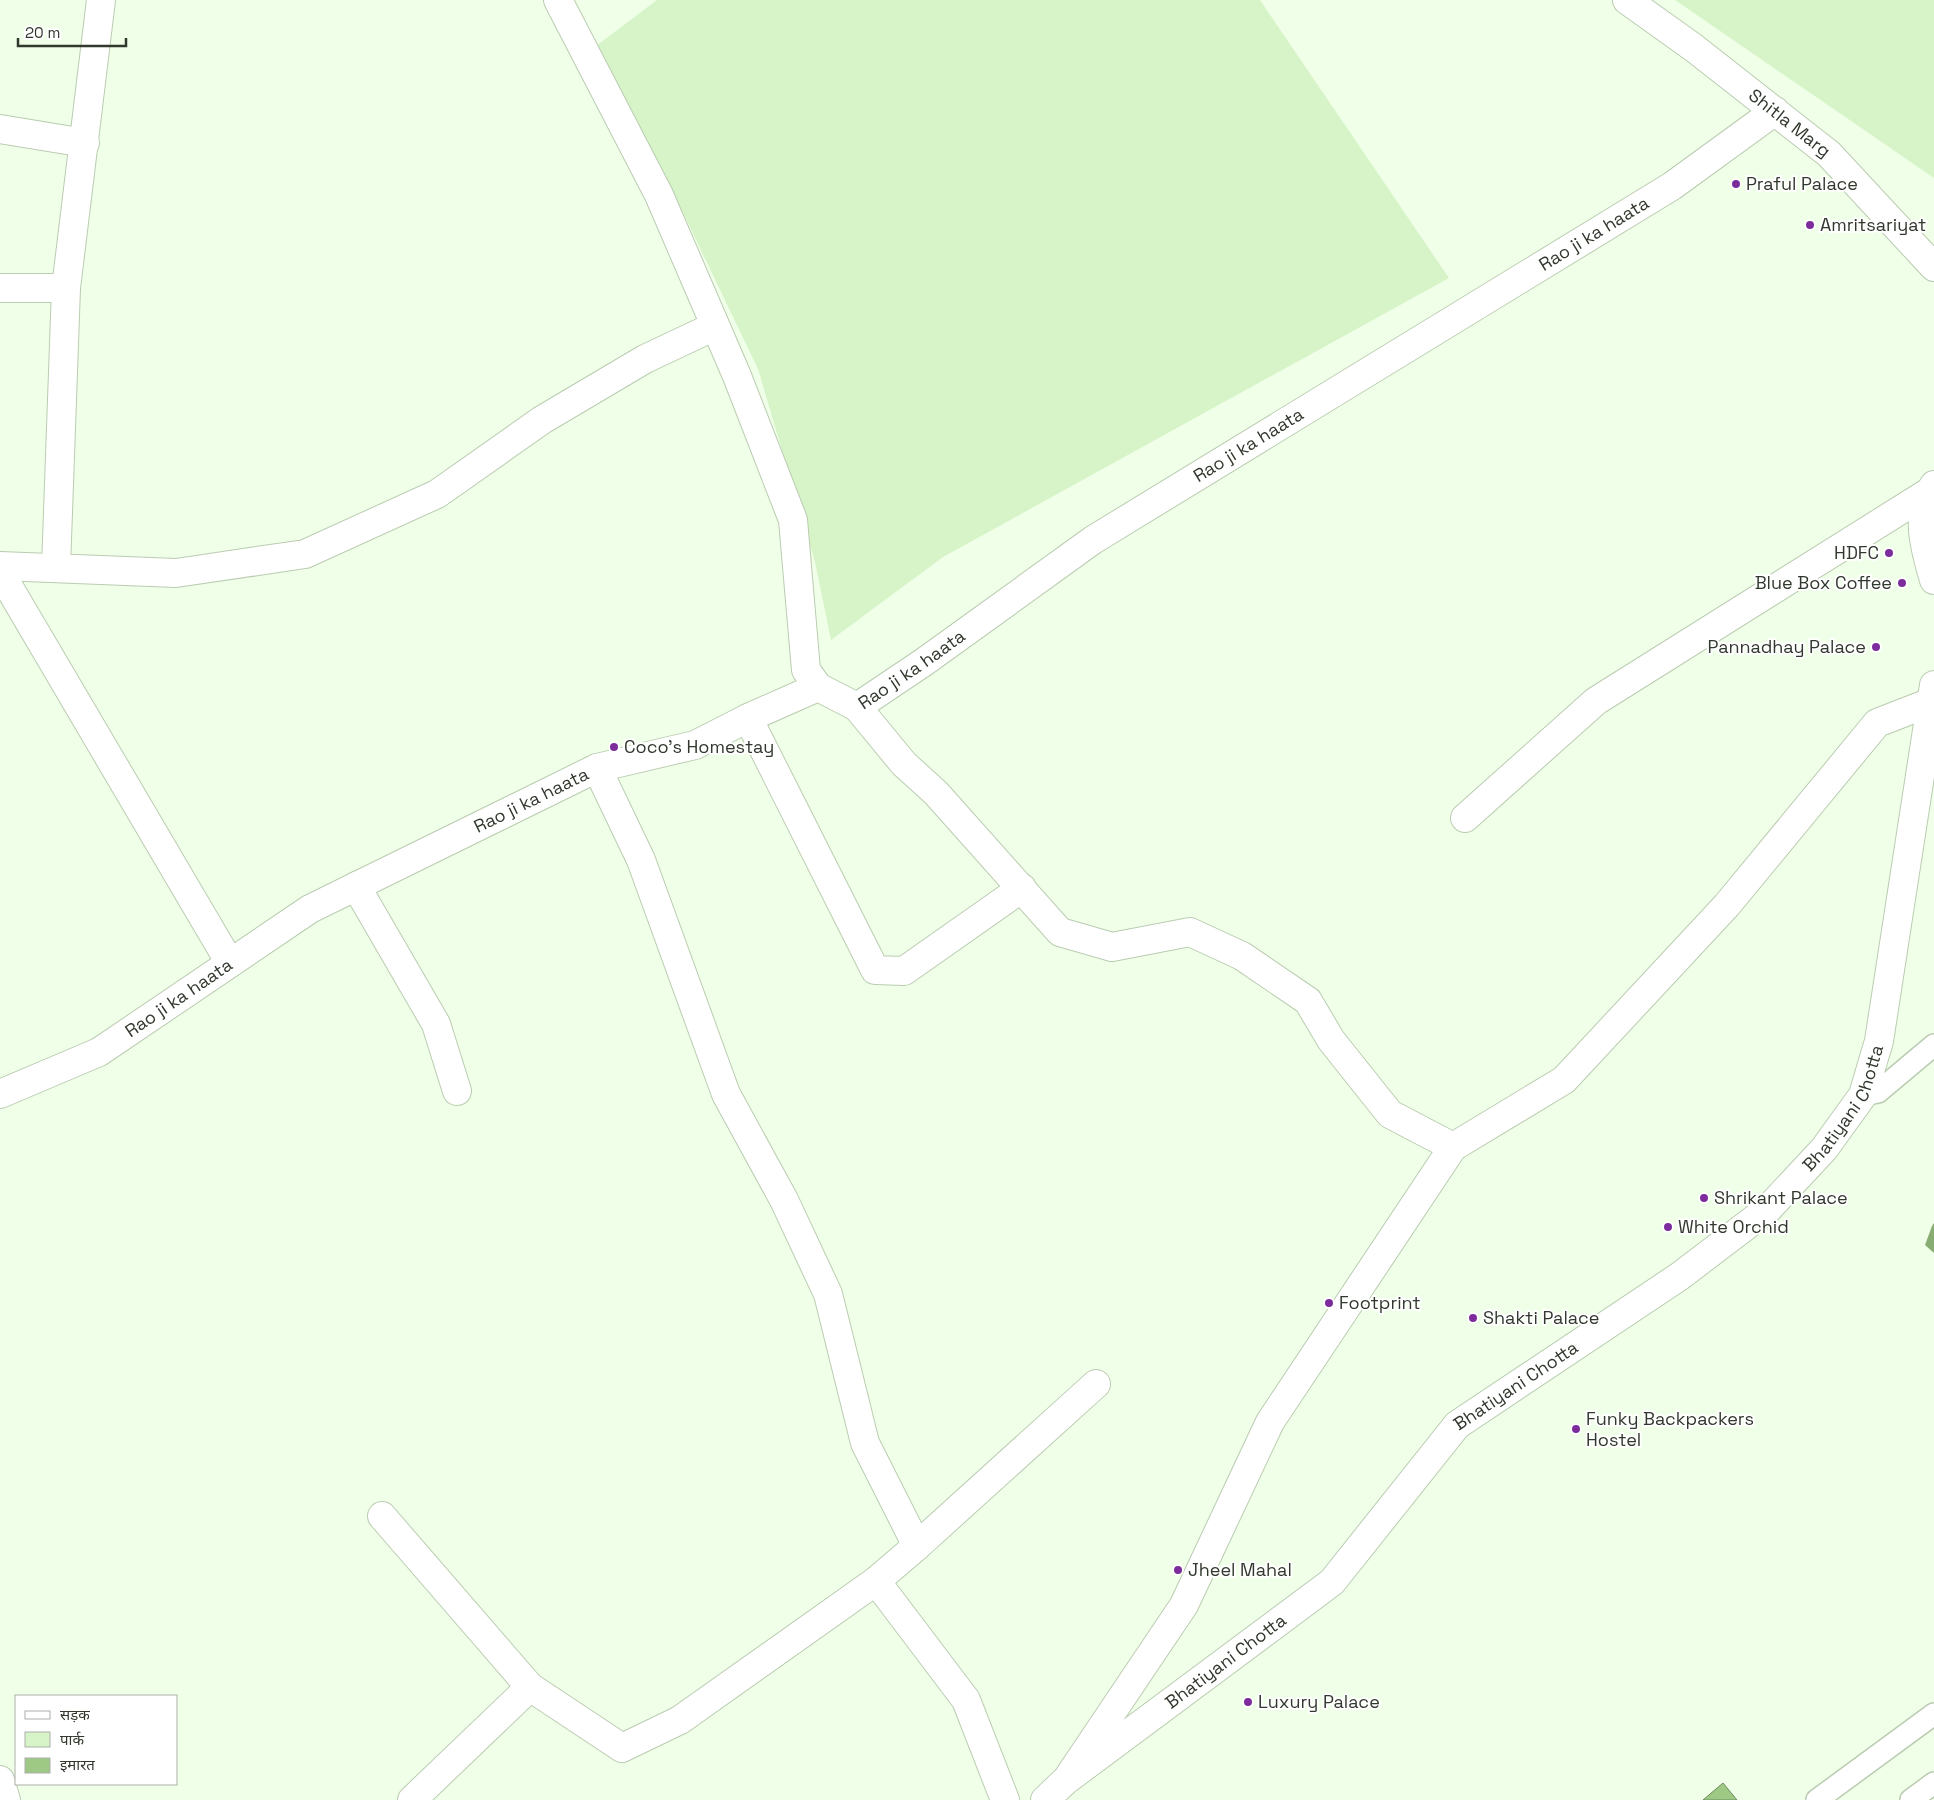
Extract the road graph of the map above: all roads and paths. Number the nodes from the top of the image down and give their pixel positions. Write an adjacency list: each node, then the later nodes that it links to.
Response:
1 (101, 0): 6 (street)
2 (558, 0): 10 (street)
3 (1627, 0): 4 (street, Shitla Marg)
4 (1775, 111): 7 (street, Shitla Marg); 18 (street, Rao ji ka haata)
5 (0, 129): 6 (street)
6 (85, 143): 9 (street)
7 (1934, 267)
8 (0, 288): 9 (street)
9 (66, 288): 13 (street)
10 (715, 326): 13 (street); 16 (street)
11 (1932, 488): 15 (street); 21 (street)
12 (0, 566): 13 (street)
13 (56, 568)
14 (0, 572): 24 (street)
15 (1934, 580)
16 (818, 688): 18 (street, Rao ji ka haata); 19 (street, Rao ji ka haata)
17 (1932, 693): 28 (street, Bhatiyani Chotta); 29 (street)
18 (857, 707): 23 (street)
19 (748, 718): 20 (street, Rao ji ka haata); 23 (street)
20 (597, 768): 22 (street, Rao ji ka haata); 32 (street)
21 (1465, 818)
22 (356, 886): 24 (street, Rao ji ka haata); 26 (street)
23 (1022, 888): 29 (street)
24 (230, 964): 27 (street, Rao ji ka haata)
25 (1934, 1045): 28 (lane)
26 (458, 1091)
27 (0, 1094)
28 (1863, 1095): 37 (street, Bhatiyani Chotta)
29 (1452, 1147): 37 (street)
30 (1096, 1384): 32 (street)
31 (382, 1516): 34 (street)
32 (917, 1546): 33 (street)
33 (876, 1581): 34 (street); 41 (street)
34 (530, 1687): 40 (street)
35 (1934, 1714): 43 (lane)
36 (0, 1780): 39 (street)
37 (1065, 1782): 42 (street, Bhatiyani Chotta)
38 (1934, 1783): 44 (lane)
39 (6, 1800)
40 (412, 1800)
41 (1005, 1800)
42 (1045, 1800)
43 (1817, 1800)
44 (1911, 1800)

